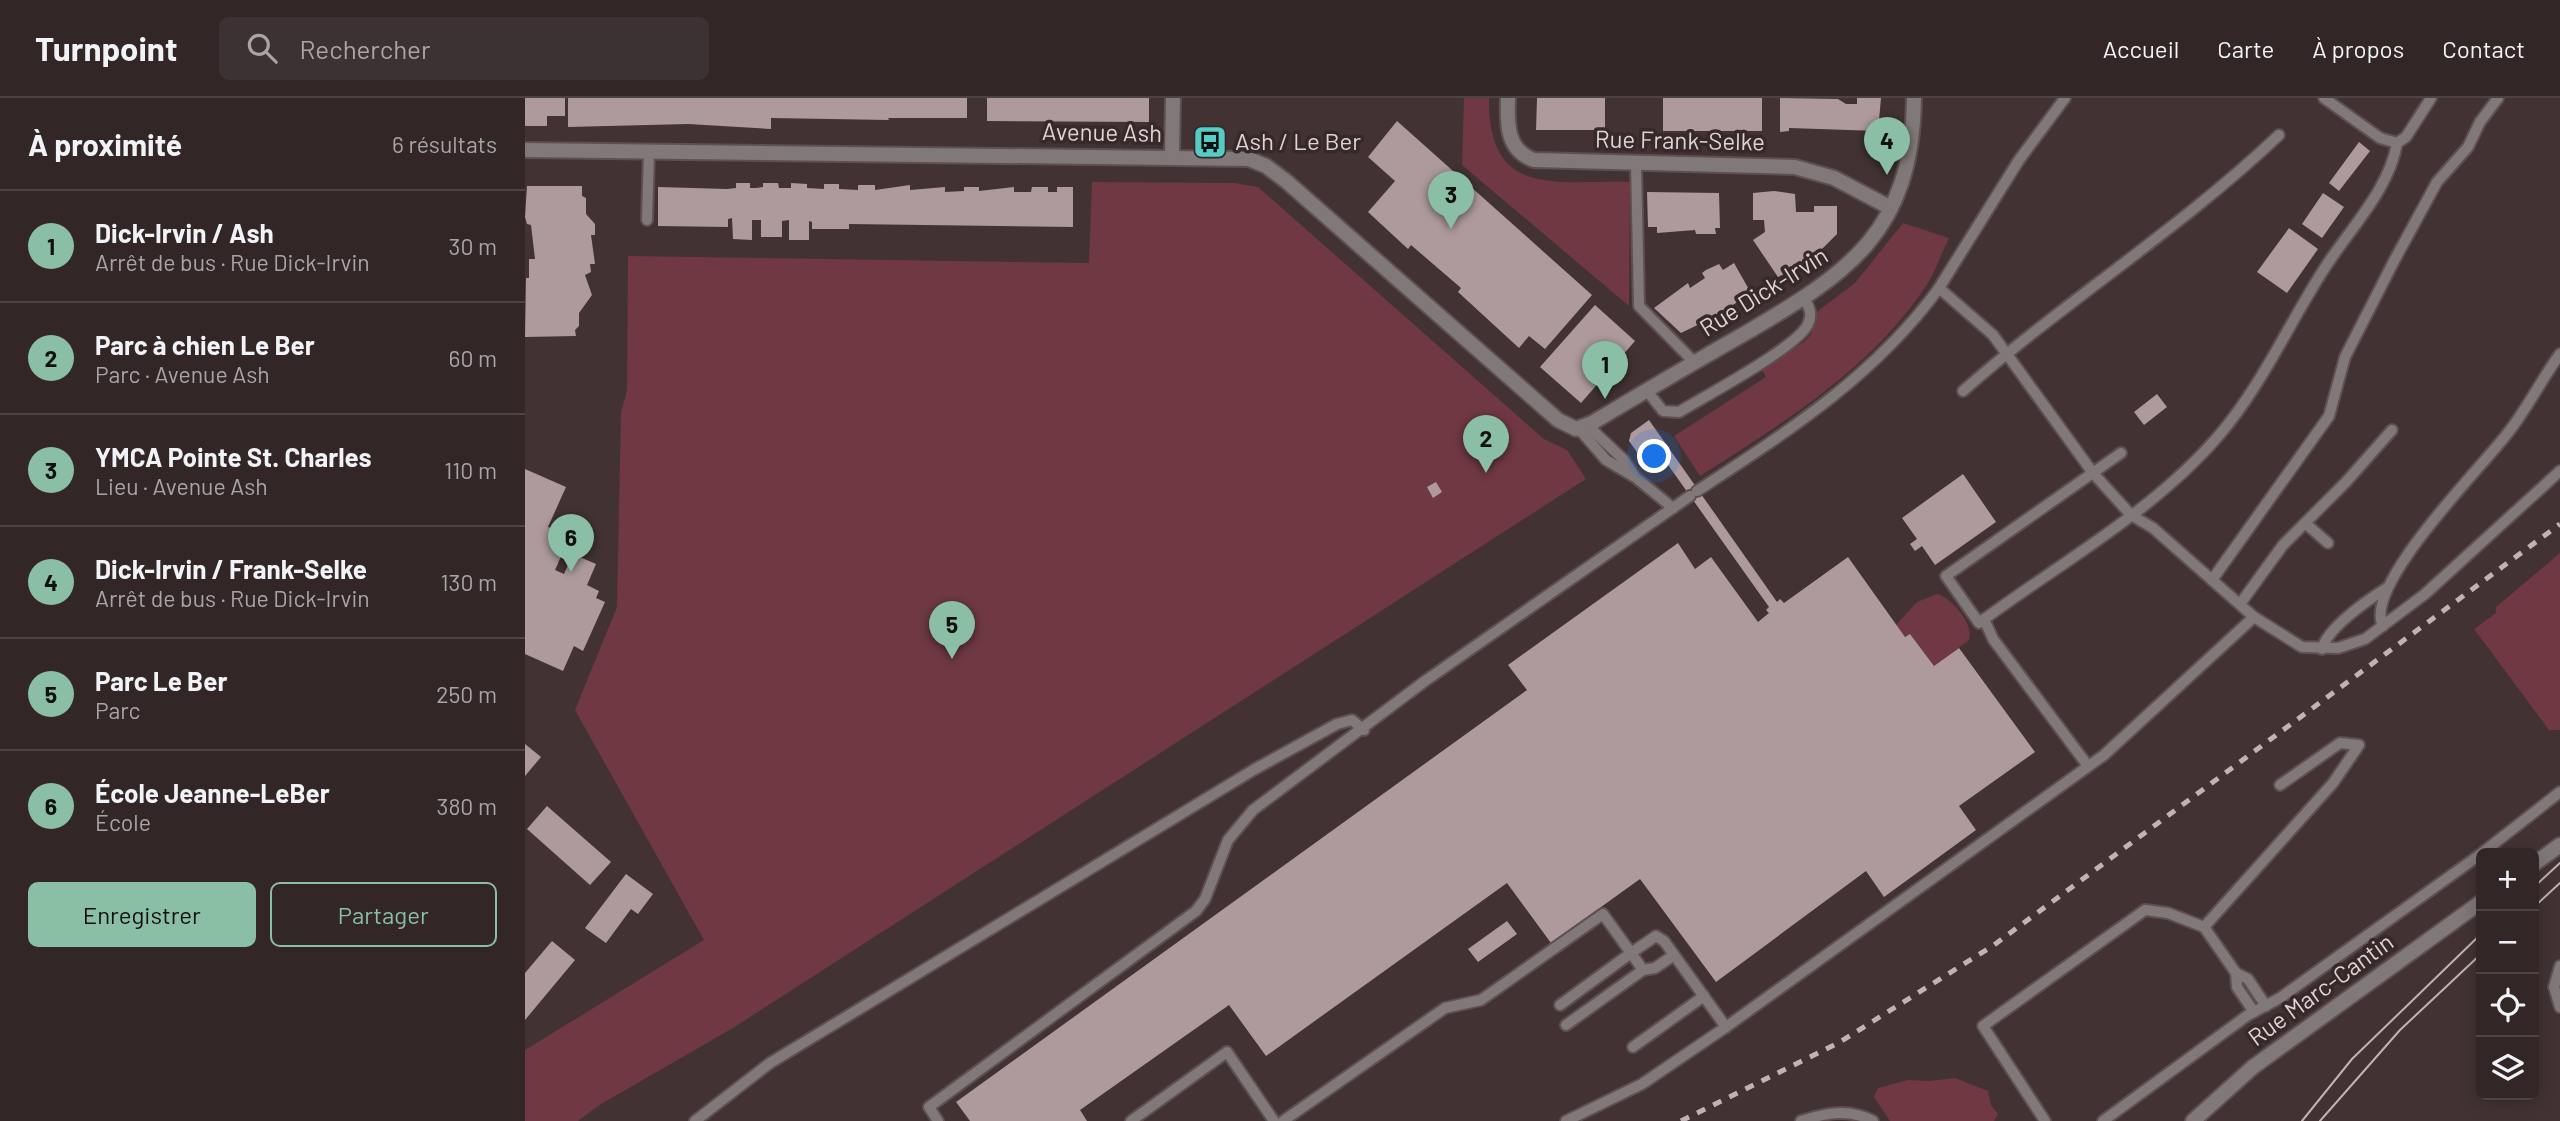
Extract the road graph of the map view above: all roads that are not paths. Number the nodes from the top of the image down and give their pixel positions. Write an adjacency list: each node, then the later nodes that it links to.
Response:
1 (1173, 98): 12 (street)
2 (1508, 98): 13 (street, Rue Frank-Selke)
3 (1914, 98): 14 (street, Rue Dick-Irvin)
4 (2065, 98): 16 (lane)
5 (2324, 98): 9 (lane)
6 (2431, 98): 9 (lane)
7 (2498, 98): 32 (lane)
8 (2279, 135): 18 (lane)
9 (2397, 143): 29 (lane)
10 (525, 150): 11 (street, Avenue Ash)
11 (649, 151): 12 (street, Avenue Ash); 15 (lane)
12 (1172, 157): 23 (street, Avenue Ash)
13 (1636, 163): 14 (street, Rue Frank-Selke); 20 (lane)
14 (1891, 208): 17 (street, Rue Dick-Irvin)
15 (647, 220)
16 (1940, 288): 18 (lane); 28 (lane)
17 (1804, 298): 20 (street, Rue Dick-Irvin); 21 (lane)
18 (2006, 353): 22 (lane); 27 (lane)
19 (2560, 354): 33 (lane)
20 (1695, 363): 21 (street, Rue Dick-Irvin)
21 (1647, 391): 23 (street, Rue Dick-Irvin)
22 (1963, 391)
23 (1583, 427): 28 (lane)
24 (2392, 430): 30 (lane)
25 (2120, 453): 27 (lane)
26 (2560, 471): 37 (lane)
27 (2093, 473): 29 (lane); 36 (lane)
28 (1672, 508): 39 (lane)
29 (2131, 515): 32 (lane); 36 (lane)
30 (2305, 523): 31 (lane); 34 (lane)
31 (2328, 543)
32 (2212, 580): 34 (lane)
33 (2387, 588): 37 (lane); 38 (lane)
34 (2240, 604): 35 (lane)
35 (2254, 617): 38 (lane); 41 (lane)
36 (1984, 619): 41 (lane)
37 (2383, 626): 38 (lane)
38 (2322, 649)
39 (1364, 730): 64 (lane); 65 (lane)
40 (2325, 753): 42 (lane); 42 (lane); 43 (lane)
41 (2088, 766): 62 (lane)
42 (2344, 767): 50 (lane)
43 (2280, 785)
44 (2560, 792): 46 (lane)
45 (2560, 845): 48 (street)
46 (2490, 848)
47 (2476, 858): 58 (lane)
48 (2539, 860)
49 (2476, 906): 74 (street, Rue Marc-Cantin)
50 (2204, 927): 55 (lane); 72 (lane)
51 (1631, 953): 52 (lane); 54 (lane); 57 (lane); 68 (lane)
52 (1674, 955): 54 (lane); 56 (lane)
53 (2560, 966): 59 (lane)
54 (1643, 970): 61 (lane)
55 (2236, 973): 58 (lane); 60 (lane)
56 (1704, 996): 62 (lane); 63 (lane)
57 (1560, 1005)
58 (2266, 1006): 60 (lane)
59 (2560, 1007)
60 (2254, 1012): 73 (lane)
61 (1566, 1025)
62 (1726, 1027): 69 (lane)
63 (1633, 1047)
64 (695, 1121)
65 (938, 1121)
66 (1131, 1121): 67 (lane)
67 (1273, 1121)
68 (1283, 1121)
69 (1566, 1121)
70 (1801, 1121): 71 (lane)
71 (1873, 1121)
72 (2045, 1121)
73 (2103, 1121)
74 (2193, 1121)

